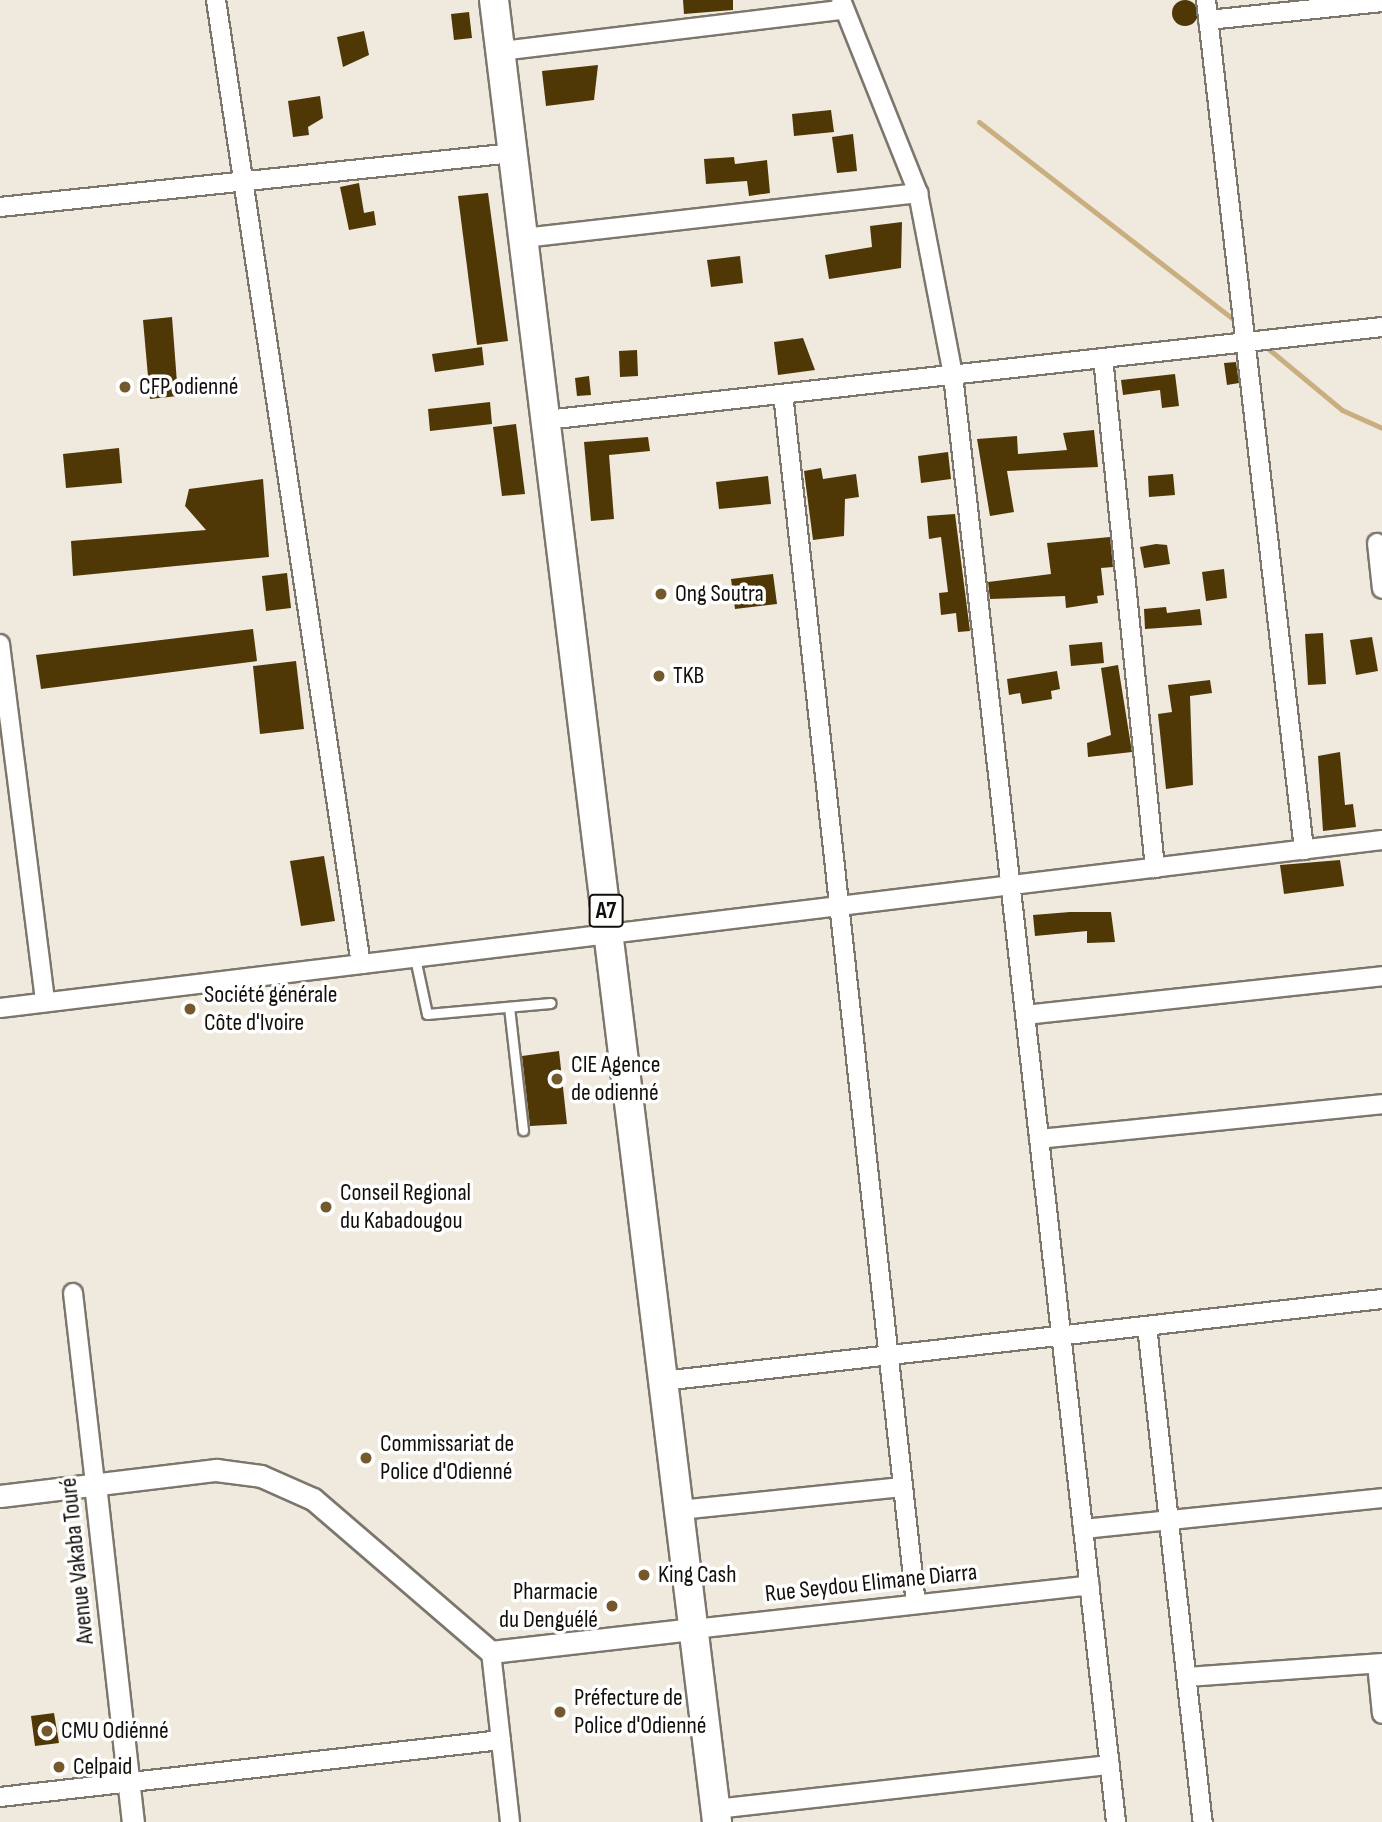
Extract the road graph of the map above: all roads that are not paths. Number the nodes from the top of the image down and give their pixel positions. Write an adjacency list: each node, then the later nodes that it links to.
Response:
1 (216, 0): 9 (street)
2 (494, 0): 7 (main road, A7)
3 (1206, 0): 6 (street)
4 (1382, 2): 6 (street)
5 (842, 5): 7 (street); 10 (street)
6 (1208, 20): 14 (street)
7 (501, 51): 8 (main road, A7)
8 (513, 153): 9 (street); 12 (main road, A7)
9 (240, 182): 11 (street); 29 (street)
10 (918, 193): 12 (street); 16 (street)
11 (0, 207)
12 (524, 238): 18 (main road, A7)
13 (1382, 327): 14 (street)
14 (1245, 342): 15 (street); 23 (street)
15 (1103, 358): 16 (street); 24 (street)
16 (953, 375): 17 (street); 25 (street)
17 (783, 394): 18 (street); 26 (street)
18 (546, 420): 27 (main road, A7)
19 (1377, 543): 20 (street)
20 (1382, 589)
21 (0, 644): 31 (street)
22 (1382, 840): 23 (street)
23 (1304, 850): 24 (street)
24 (1155, 868): 25 (street)
25 (1011, 885): 26 (street); 35 (street)
26 (839, 906): 27 (street); 43 (street)
27 (609, 934): 28 (street); 44 (main road, A7)
28 (415, 958): 29 (street); 33 (lane)
29 (361, 964): 31 (street)
30 (1382, 976): 35 (street)
31 (45, 1002): 34 (street)
32 (551, 1003): 33 (lane)
33 (509, 1007): 37 (lane)
34 (0, 1008)
35 (1026, 1015): 38 (street)
36 (1382, 1104): 38 (street)
37 (523, 1130)
38 (1039, 1139): 42 (street)
39 (73, 1293): 45 (street, Avenue Vakaba Touré)
40 (1382, 1299): 41 (street)
41 (1147, 1326): 42 (street); 50 (street)
42 (1062, 1338): 43 (street); 51 (street)
43 (889, 1359): 44 (street); 46 (street)
44 (663, 1381): 49 (main road, A7)
45 (95, 1484): 47 (street); 55 (street); 61 (street, Avenue Vakaba Touré)
46 (903, 1487): 49 (street); 53 (street)
47 (0, 1496)
48 (1382, 1497): 50 (street)
49 (679, 1510): 54 (main road, A7)
50 (1169, 1520): 51 (street); 57 (street)
51 (1083, 1529): 52 (street)
52 (1090, 1585): 53 (street, Rue Seydou Elimane Diarra); 60 (street)
53 (916, 1604): 54 (street, Rue Seydou Elimane Diarra)
54 (694, 1629): 55 (street, Rue Seydou Elimane Diarra); 63 (main road, A7)
55 (491, 1652): 59 (street)
56 (1379, 1664): 57 (street); 58 (street)
57 (1187, 1677): 67 (street)
58 (1382, 1714)
59 (501, 1740): 61 (street); 65 (street)
60 (1110, 1765): 63 (street); 66 (street)
61 (128, 1780): 62 (street); 64 (street, Avenue Vakaba Touré)
62 (0, 1797)
63 (716, 1815)
64 (133, 1822)
65 (510, 1822)
66 (1116, 1822)
67 (1203, 1822)

